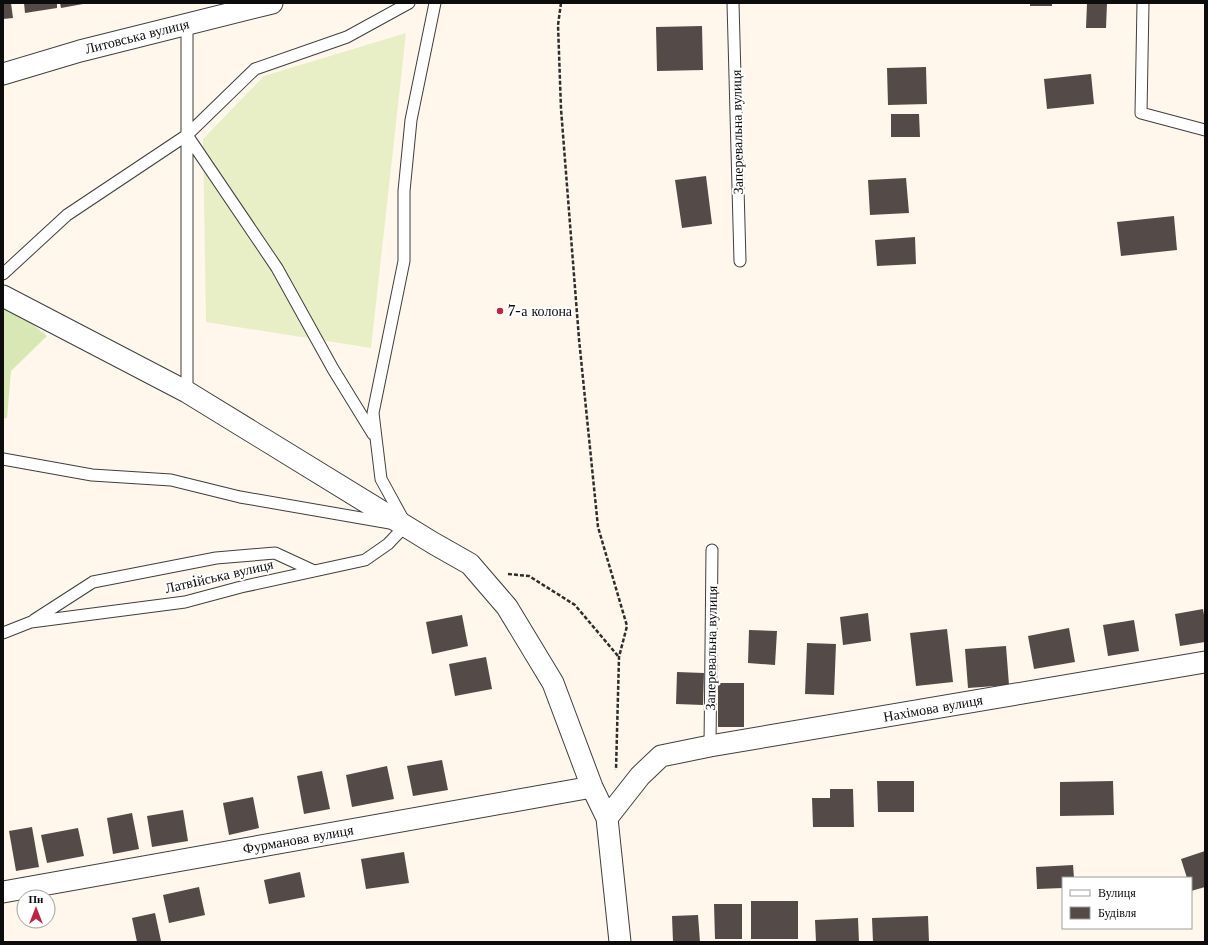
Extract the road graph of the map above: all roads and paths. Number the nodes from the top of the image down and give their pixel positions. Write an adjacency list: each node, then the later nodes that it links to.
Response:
1 (272, 3): 7 (street, Литовська вулиця)
2 (410, 3): 10 (lane)
3 (436, 3): 15 (lane)
4 (560, 3): 23 (path)
5 (733, 3): 11 (lane, Заперевальна вулиця)
6 (1143, 3): 9 (lane)
7 (187, 24): 8 (street, Литовська вулиця); 10 (lane)
8 (3, 74)
9 (1205, 130)
10 (187, 135): 12 (lane); 14 (lane); 15 (lane)
11 (740, 261)
12 (3, 274)
13 (3, 296): 14 (street)
14 (187, 392): 17 (street)
15 (376, 438): 17 (lane)
16 (3, 459): 17 (lane)
17 (406, 525): 19 (lane, Латвiйська вулиця); 20 (street)
18 (712, 550): 25 (lane, Заперевальна вулиця)
19 (314, 571): 21 (lane, Латвiйська вулиця); 21 (lane)
20 (476, 571): 23 (path); 26 (street)
21 (31, 622): 22 (lane, Латвiйська вулиця)
22 (3, 633)
23 (619, 657): 27 (path)
24 (1205, 662): 25 (street, Нахімова вулиця)
25 (710, 746): 27 (street, Нахімова вулиця)
26 (592, 787): 28 (street); 29 (street, Фурманова вулиця)
27 (626, 794): 28 (street)
28 (607, 818): 30 (street)
29 (3, 892)
30 (620, 942)

